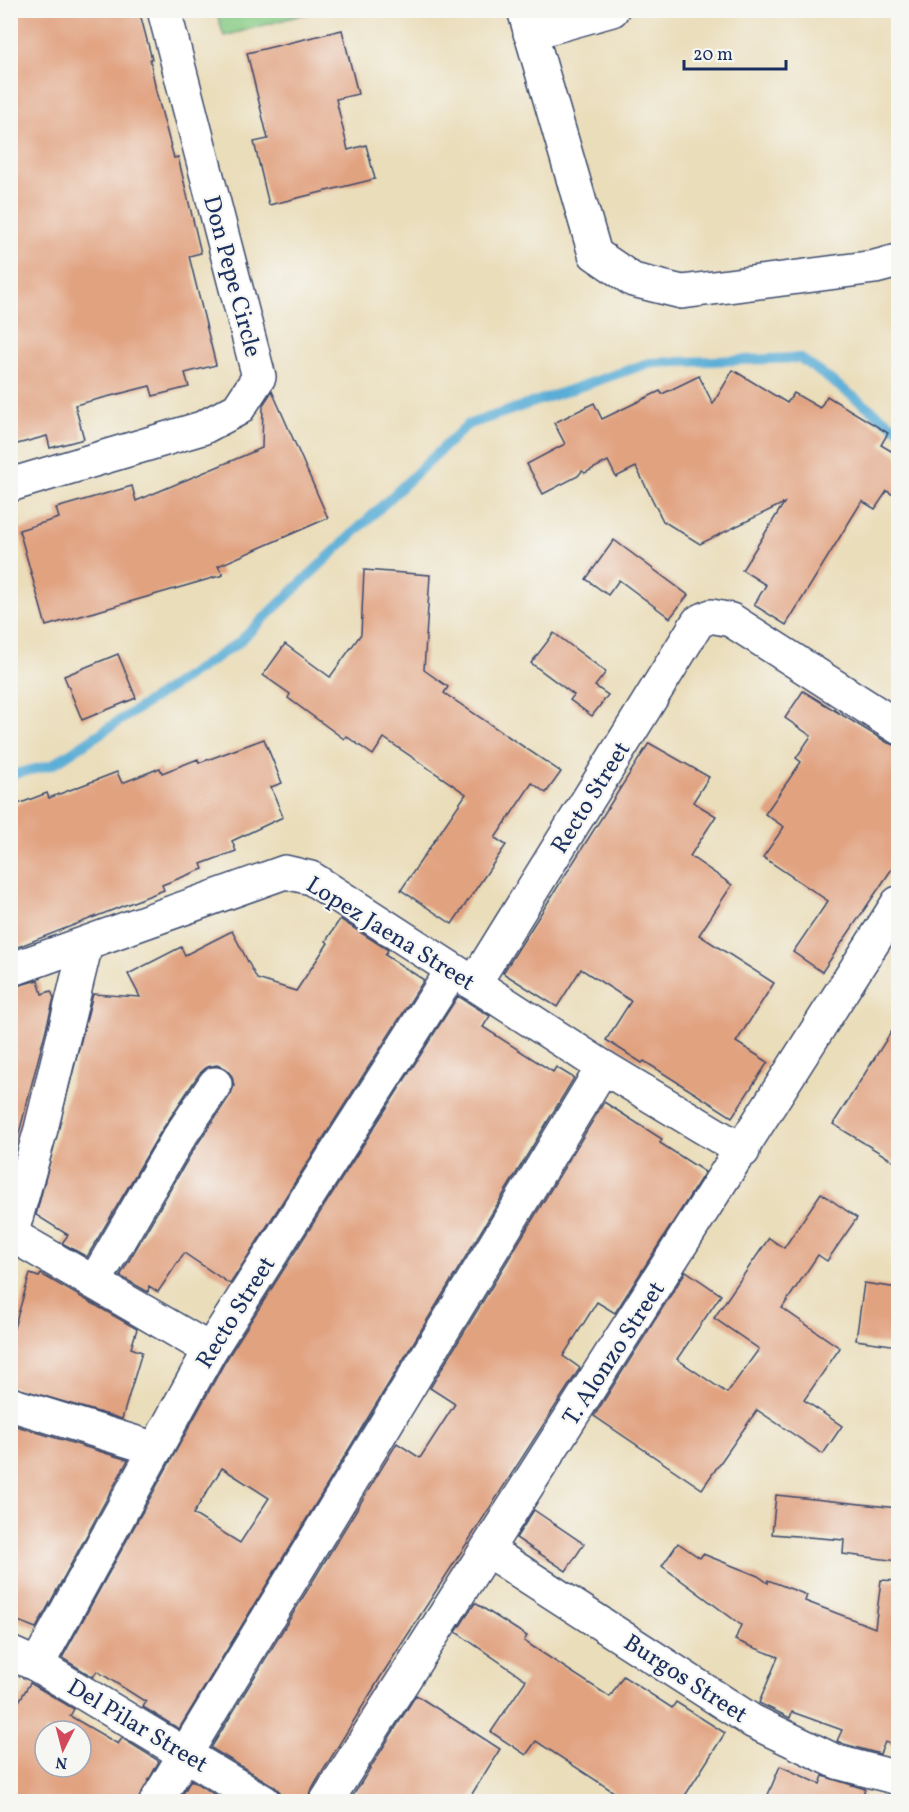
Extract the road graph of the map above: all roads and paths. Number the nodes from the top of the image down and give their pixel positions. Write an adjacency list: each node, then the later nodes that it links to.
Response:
1 (164, 10): 5 (street, Don Pepe Circle)
2 (612, 10): 3 (street)
3 (527, 22): 4 (street)
4 (891, 272)
5 (10, 485)
6 (898, 727): 10 (street, Recto Street)
7 (898, 903): 13 (street, T. Alonzo Street)
8 (86, 944): 9 (street, Lopez Jaena Street); 10 (street, Lopez Jaena Street); 14 (street)
9 (10, 970)
10 (463, 977): 11 (street, Lopez Jaena Street); 16 (street, Recto Street)
11 (603, 1067): 13 (street, Lopez Jaena Street); 21 (street)
12 (215, 1084): 15 (street)
13 (743, 1150): 19 (street, T. Alonzo Street)
14 (11, 1237): 15 (street)
15 (95, 1281): 16 (street)
16 (210, 1350): 18 (street, Recto Street)
17 (10, 1404): 18 (street)
18 (156, 1449): 20 (street, Recto Street)
19 (487, 1550): 22 (street, Burgos Street); 25 (street, T. Alonzo Street)
20 (24, 1659): 21 (street, Del Pilar Street)
21 (187, 1753): 23 (street); 24 (street, Del Pilar Street)
22 (898, 1778)
23 (156, 1802)
24 (264, 1802)
25 (326, 1802)

